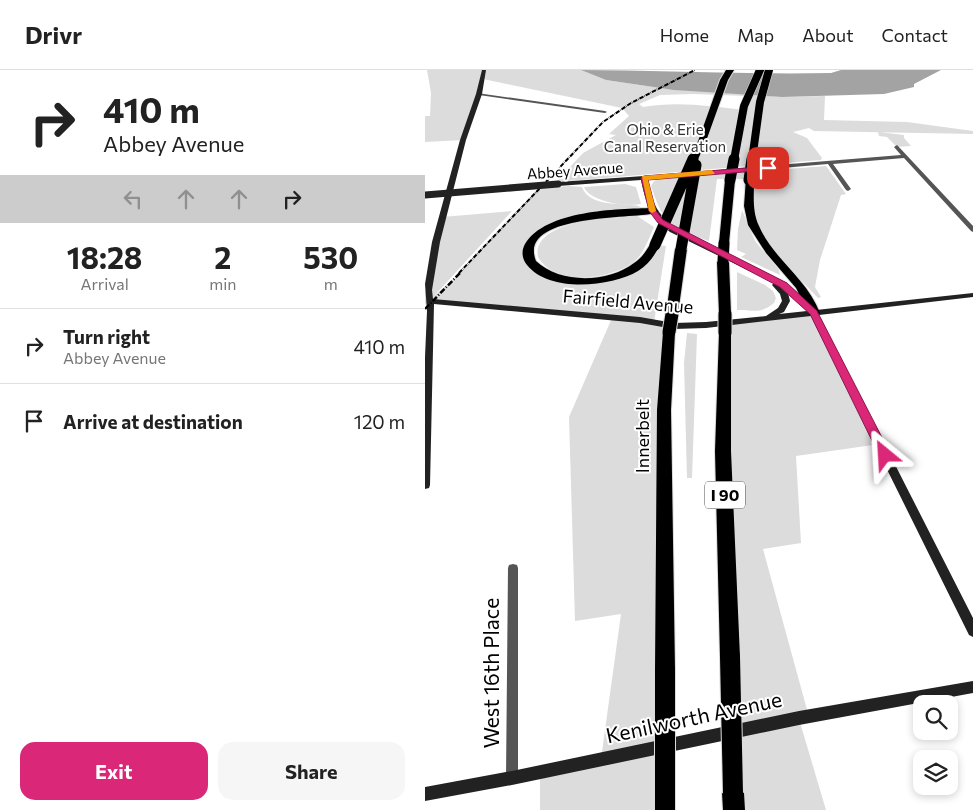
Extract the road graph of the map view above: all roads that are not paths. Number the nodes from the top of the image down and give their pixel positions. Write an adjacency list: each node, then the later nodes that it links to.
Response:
1 (484, 70): 5 (street)
2 (730, 70): 7 (highway, Innerbelt)
3 (760, 70): 28 (highway, I 90, bridge)
4 (769, 70): 20 (highway, bridge)
5 (479, 94): 6 (street); 17 (street)
6 (605, 112)
7 (701, 144): 14 (highway, bridge); 29 (highway, Innerbelt, bridge)
8 (897, 147): 9 (street)
9 (905, 156): 10 (street, Abbey Avenue); 15 (street)
10 (830, 163): 11 (street, Abbey Avenue); 12 (street)
11 (644, 178): 13 (street, Abbey Avenue, bridge); 14 (street)
12 (848, 189)
13 (425, 195)
14 (653, 211): 16 (street)
15 (973, 230)
16 (750, 268): 20 (street); 21 (street)
17 (426, 291): 19 (street)
18 (973, 295): 20 (street, Fairfield Avenue)
19 (429, 301): 21 (street, Fairfield Avenue); 22 (street)
20 (814, 313): 21 (street, Fairfield Avenue); 24 (street)
21 (765, 319)
22 (425, 485)
23 (513, 568): 26 (street, West 16th Place)
24 (973, 631)
25 (973, 687): 26 (street, Kenilworth Avenue)
26 (512, 778): 27 (street, Kenilworth Avenue)
27 (425, 794)
28 (734, 801)
29 (665, 810)

